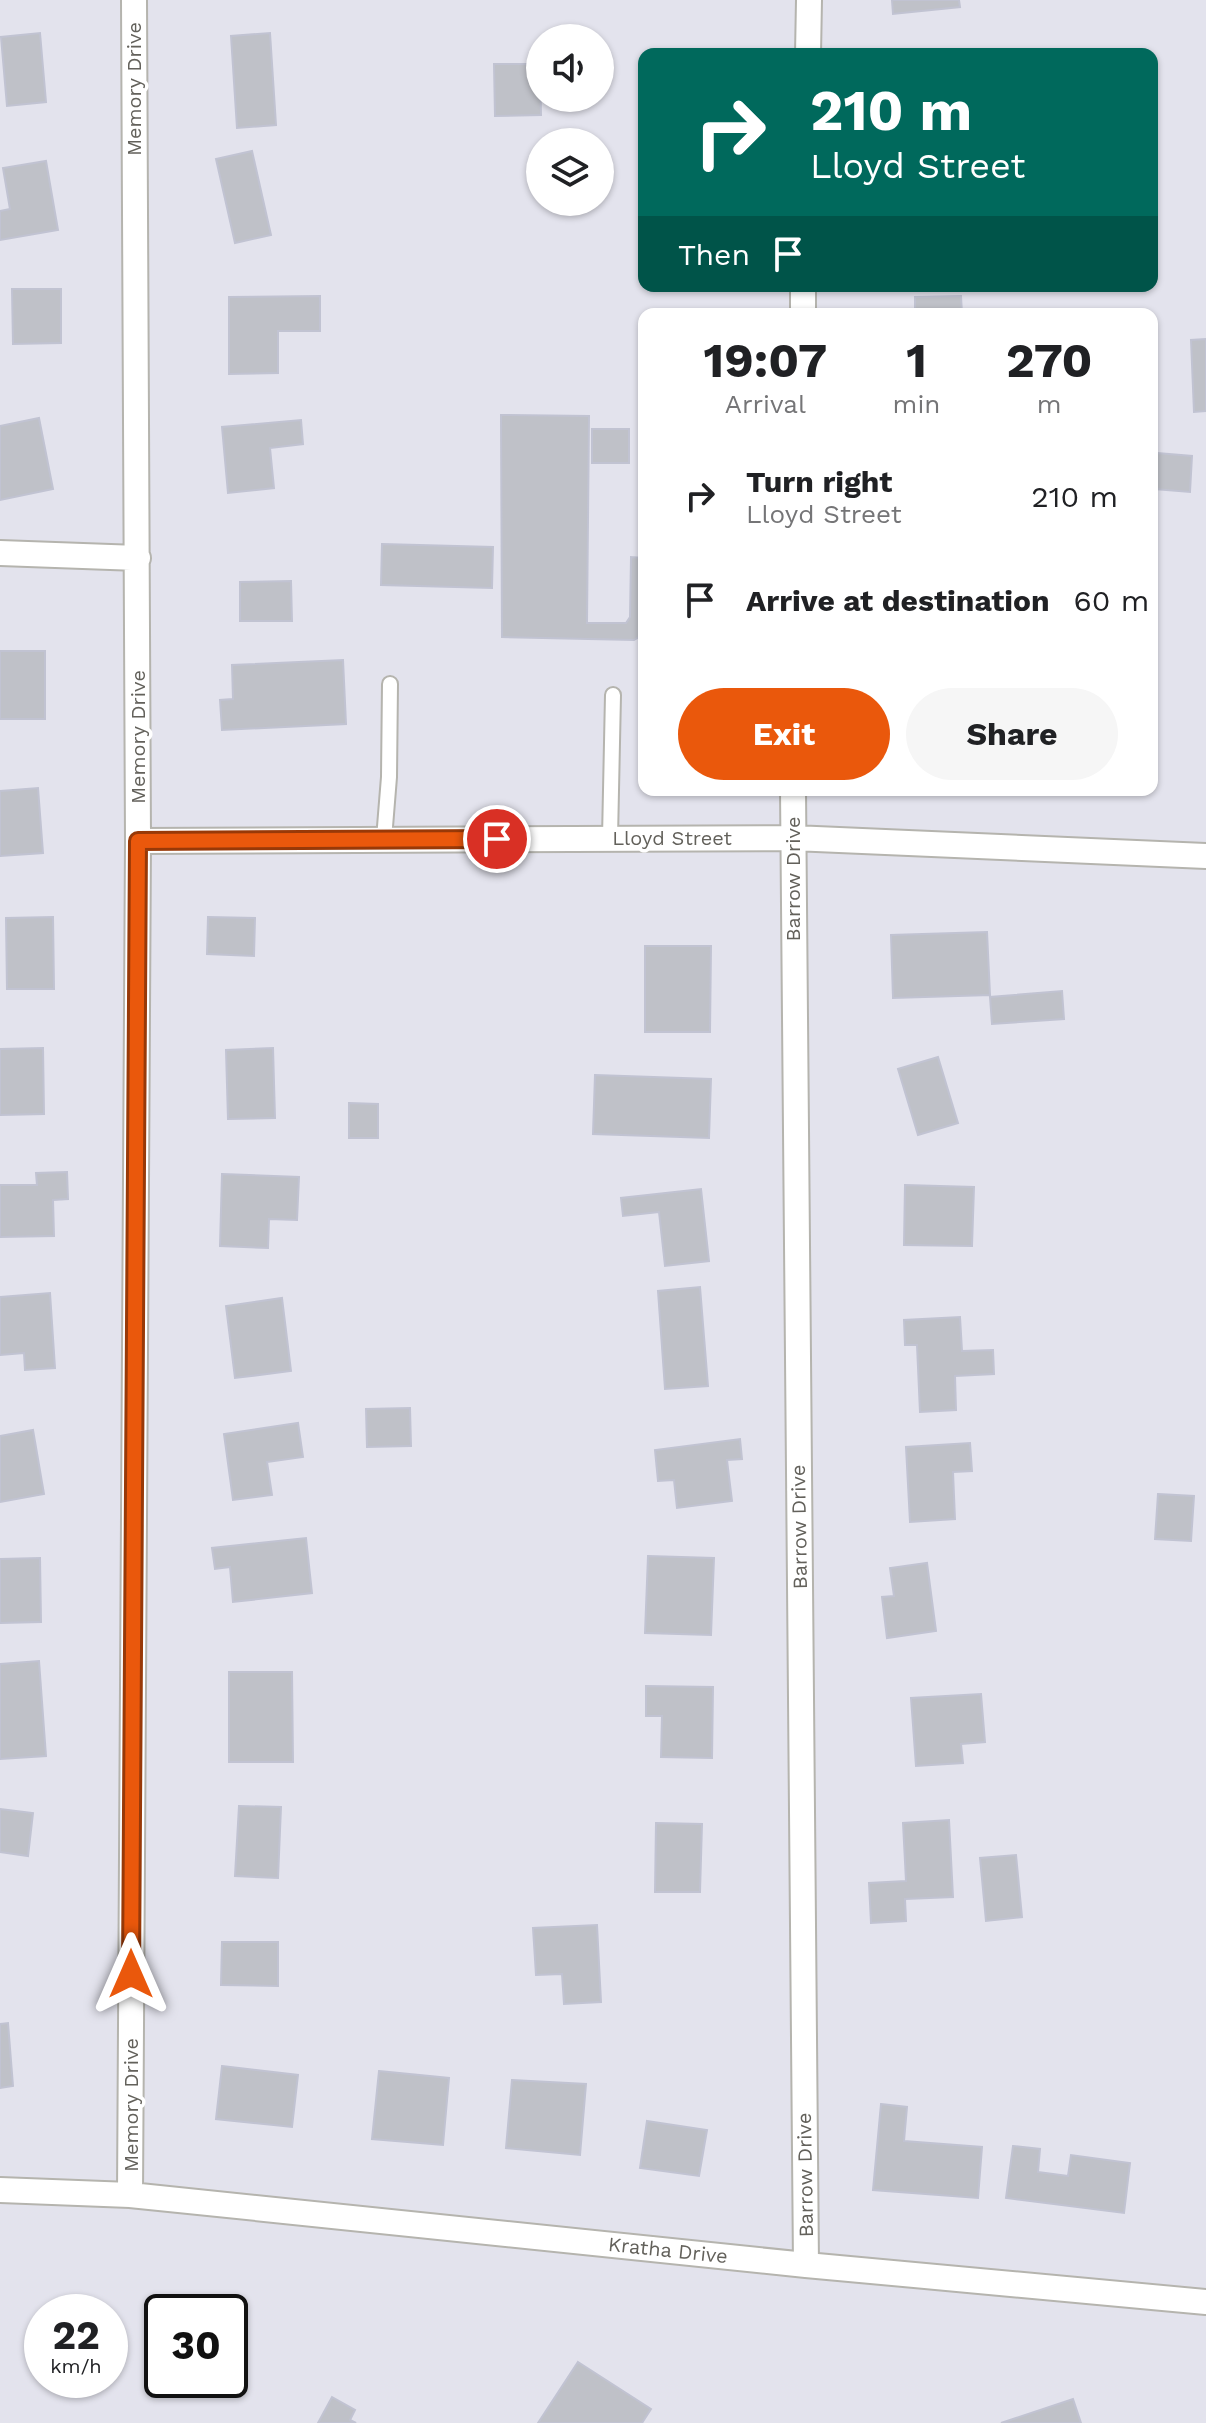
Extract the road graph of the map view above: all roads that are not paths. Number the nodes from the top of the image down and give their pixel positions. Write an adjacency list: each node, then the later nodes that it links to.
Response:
1 (134, 0): 5 (street, Memory Drive)
2 (809, 0): 3 (street)
3 (808, 48)
4 (0, 553): 5 (street)
5 (138, 558): 12 (street, Memory Drive)
6 (390, 684): 11 (lane)
7 (613, 695): 9 (lane)
8 (793, 796): 10 (street, Barrow Drive)
9 (610, 838): 10 (street, Lloyd Street); 11 (street, Lloyd Street)
10 (793, 838): 13 (street, Lloyd Street); 16 (street, Barrow Drive)
11 (384, 839): 12 (street, Lloyd Street)
12 (138, 841): 15 (street, Memory Drive)
13 (1206, 856)
14 (0, 2190): 15 (street, Kratha Drive)
15 (130, 2195): 16 (street, Kratha Drive)
16 (806, 2265): 17 (street, Kratha Drive)
17 (1206, 2302)

